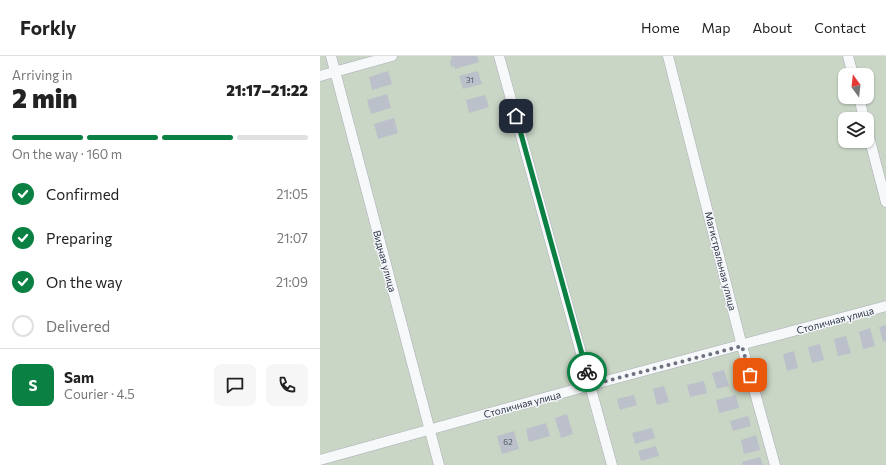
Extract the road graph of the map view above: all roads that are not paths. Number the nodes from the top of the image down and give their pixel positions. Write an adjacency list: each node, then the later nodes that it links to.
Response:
1 (331, 56): 7 (street, Видная улица)
2 (392, 56): 7 (street)
3 (499, 56): 13 (street)
4 (668, 56): 12 (street, Магистральная улица)
5 (848, 56): 6 (street)
6 (851, 68)
7 (335, 72): 8 (street); 14 (street, Видная улица)
8 (320, 76)
9 (872, 148): 10 (street)
10 (886, 202)
11 (886, 306): 12 (street, Столичная улица)
12 (742, 346): 13 (street, Столичная улица); 18 (street, Магистральная улица)
13 (591, 385): 14 (street, Столичная улица); 17 (street)
14 (429, 429): 15 (street, Столичная улица); 16 (street, Видная улица)
15 (320, 460)
16 (439, 465)
17 (612, 465)
18 (775, 465)

